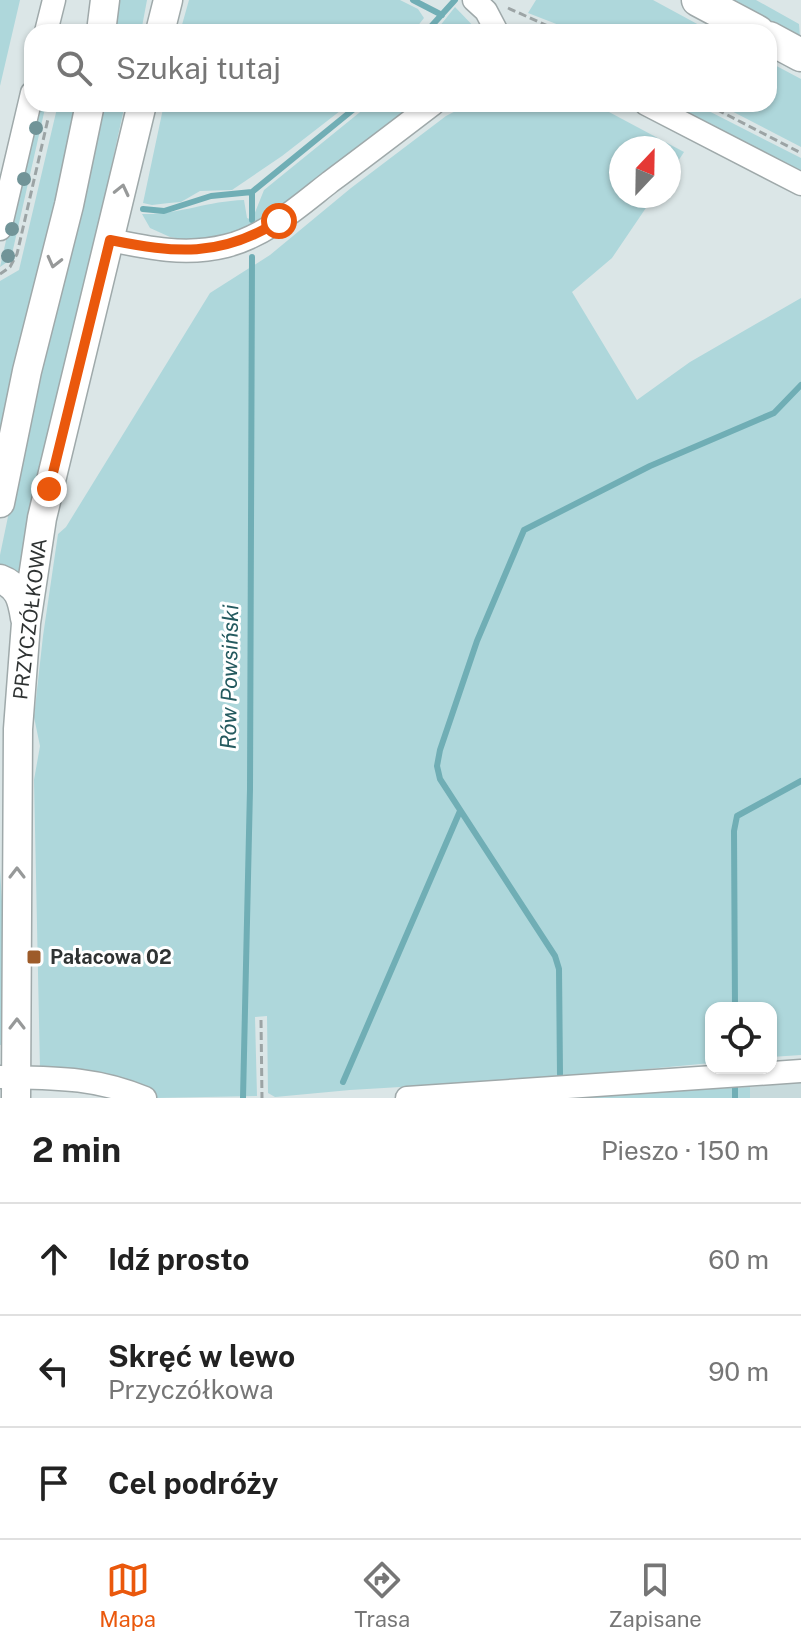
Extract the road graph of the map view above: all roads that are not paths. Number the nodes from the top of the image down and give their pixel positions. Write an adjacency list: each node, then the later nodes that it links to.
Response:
1 (54, 0): 6 (street)
2 (105, 0): 7 (main road)
3 (168, 0): 8 (main road)
4 (698, 0): 10 (highway)
5 (487, 3): 9 (street)
6 (48, 24)
7 (102, 24)
8 (162, 24)
9 (494, 24)
10 (743, 24)
11 (777, 42): 12 (highway)
12 (801, 55)
13 (25, 112): 18 (street)
14 (88, 112): 22 (main road, one-way to 22)
15 (140, 112): 21 (main road, PRZYCZÓŁKOWA, one-way to 15)
16 (422, 112): 21 (street)
17 (662, 112): 19 (street)
18 (8, 163): 20 (street)
19 (801, 184)
20 (0, 229)
21 (110, 240): 24 (main road, PRZYCZÓŁKOWA)
22 (0, 503)
23 (0, 579): 24 (main road)
24 (26, 623): 26 (main road, PRZYCZÓŁKOWA, one-way to 24)
25 (801, 1071): 28 (street)
26 (11, 1084): 27 (street)
27 (145, 1098)
28 (407, 1098)

